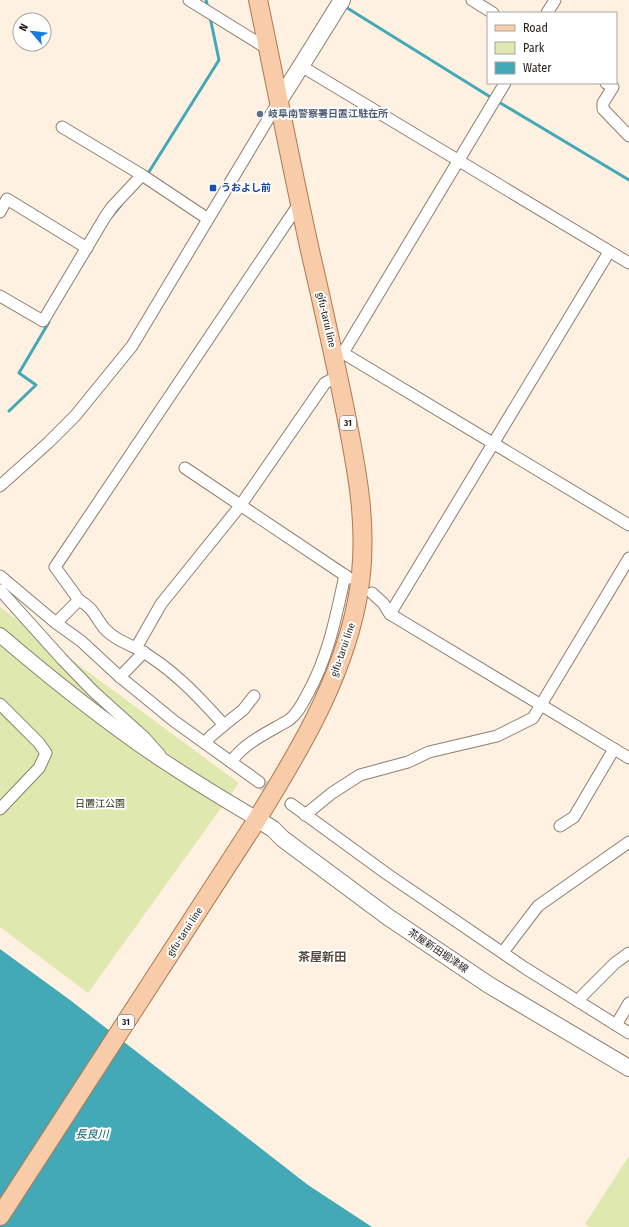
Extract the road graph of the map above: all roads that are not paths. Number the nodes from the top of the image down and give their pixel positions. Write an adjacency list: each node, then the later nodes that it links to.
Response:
1 (189, 0): 8 (street)
2 (258, 0): 8 (main road, gifu-tarui line / 31)
3 (342, 0): 9 (main road)
4 (472, 0): 6 (street)
5 (555, 0): 7 (street)
6 (491, 12)
7 (548, 12)
8 (268, 49): 12 (main road, gifu-tarui line / 31)
9 (302, 66): 12 (main road); 15 (street)
10 (504, 84): 15 (street)
11 (608, 84): 14 (street)
12 (279, 101): 17 (main road, gifu-tarui line / 31); 19 (street)
13 (62, 127): 16 (street)
14 (629, 136)
15 (458, 160): 21 (street); 24 (street)
16 (142, 175): 19 (street); 20 (street)
17 (299, 204): 24 (main road, gifu-tarui line / 31); 35 (street)
18 (0, 212): 20 (street)
19 (208, 219): 28 (street)
20 (86, 248): 23 (street)
21 (609, 252): 22 (street); 26 (street)
22 (629, 263)
23 (0, 296)
24 (338, 353): 25 (main road, gifu-tarui line / 31); 26 (street)
25 (338, 376): 29 (street); 54 (main road, gifu-tarui line / 31)
26 (493, 444): 30 (street); 36 (street)
27 (184, 468): 29 (street)
28 (0, 486)
29 (240, 506): 39 (street); 48 (street)
30 (629, 525)
31 (629, 558): 43 (street)
32 (0, 576): 37 (street)
33 (0, 590): 49 (street)
34 (372, 594): 36 (street)
35 (79, 600): 37 (street); 39 (street)
36 (390, 614): 43 (street)
37 (56, 623): 40 (street)
38 (0, 635): 49 (street)
39 (140, 650): 40 (street); 44 (street)
40 (120, 677): 45 (street)
41 (254, 696): 44 (street)
42 (0, 704): 52 (street)
43 (541, 706): 46 (street); 53 (street)
44 (224, 725): 45 (street)
45 (205, 743): 48 (street)
46 (614, 749): 47 (street); 55 (street)
47 (629, 758)
48 (231, 762): 50 (street)
49 (170, 765): 54 (street)
50 (259, 782)
51 (291, 804): 53 (street)
52 (0, 809)
53 (305, 815): 57 (street)
54 (254, 824): 63 (main road, 茶屋新田堀津線); 64 (main road, gifu-tarui line / 31)
55 (560, 826)
56 (629, 842): 57 (street)
57 (503, 952): 59 (street)
58 (629, 953): 59 (street)
59 (579, 1002): 61 (street)
60 (629, 1003): 61 (street)
61 (616, 1025): 62 (street)
62 (629, 1033)
63 (629, 1068)
64 (0, 1216)

